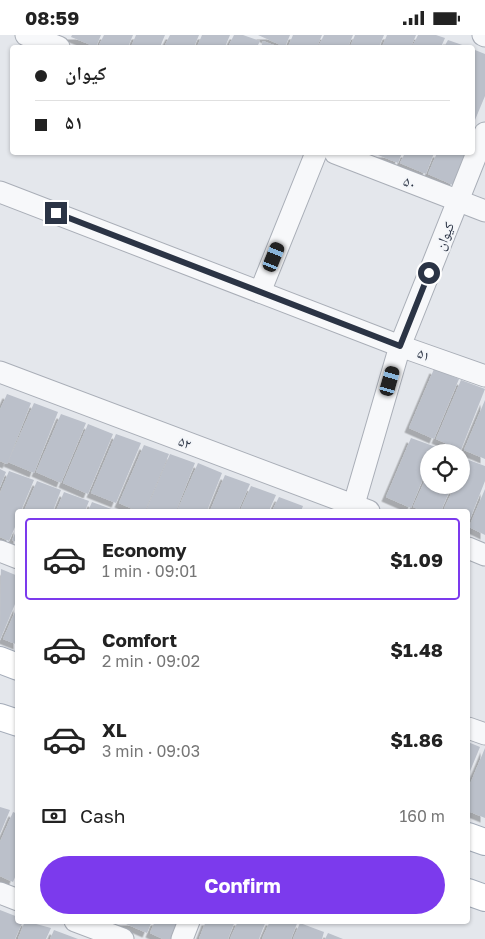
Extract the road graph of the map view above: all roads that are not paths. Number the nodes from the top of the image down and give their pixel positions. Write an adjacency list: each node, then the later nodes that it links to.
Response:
1 (26, 35): 2 (street)
2 (54, 45)
3 (485, 133): 7 (street, کیوان)
4 (315, 155): 9 (street)
5 (340, 155): 7 (street, ۵۰)
6 (0, 192): 9 (street, ۵۱)
7 (458, 201): 8 (street, ۵۰); 10 (street, کیوان)
8 (485, 211)
9 (260, 292): 10 (street, ۵۱)
10 (400, 346): 12 (street, ۵۱); 13 (street, کیوان)
11 (0, 372): 13 (street, ۵۲)
12 (485, 376)
13 (358, 509)
14 (470, 550): 16 (street)
15 (0, 551): 17 (street)
16 (485, 555)
17 (15, 557)
18 (0, 660): 19 (main road)
19 (15, 666)
20 (0, 717): 21 (main road)
21 (15, 722)
22 (470, 728): 23 (street)
23 (485, 734)
24 (470, 836): 25 (main road)
25 (485, 842)
26 (0, 893): 29 (street)
27 (470, 893): 28 (main road)
28 (485, 898)
29 (15, 899)
30 (84, 924): 32 (street)
31 (188, 924): 33 (street)
32 (123, 939)
33 (182, 939)

